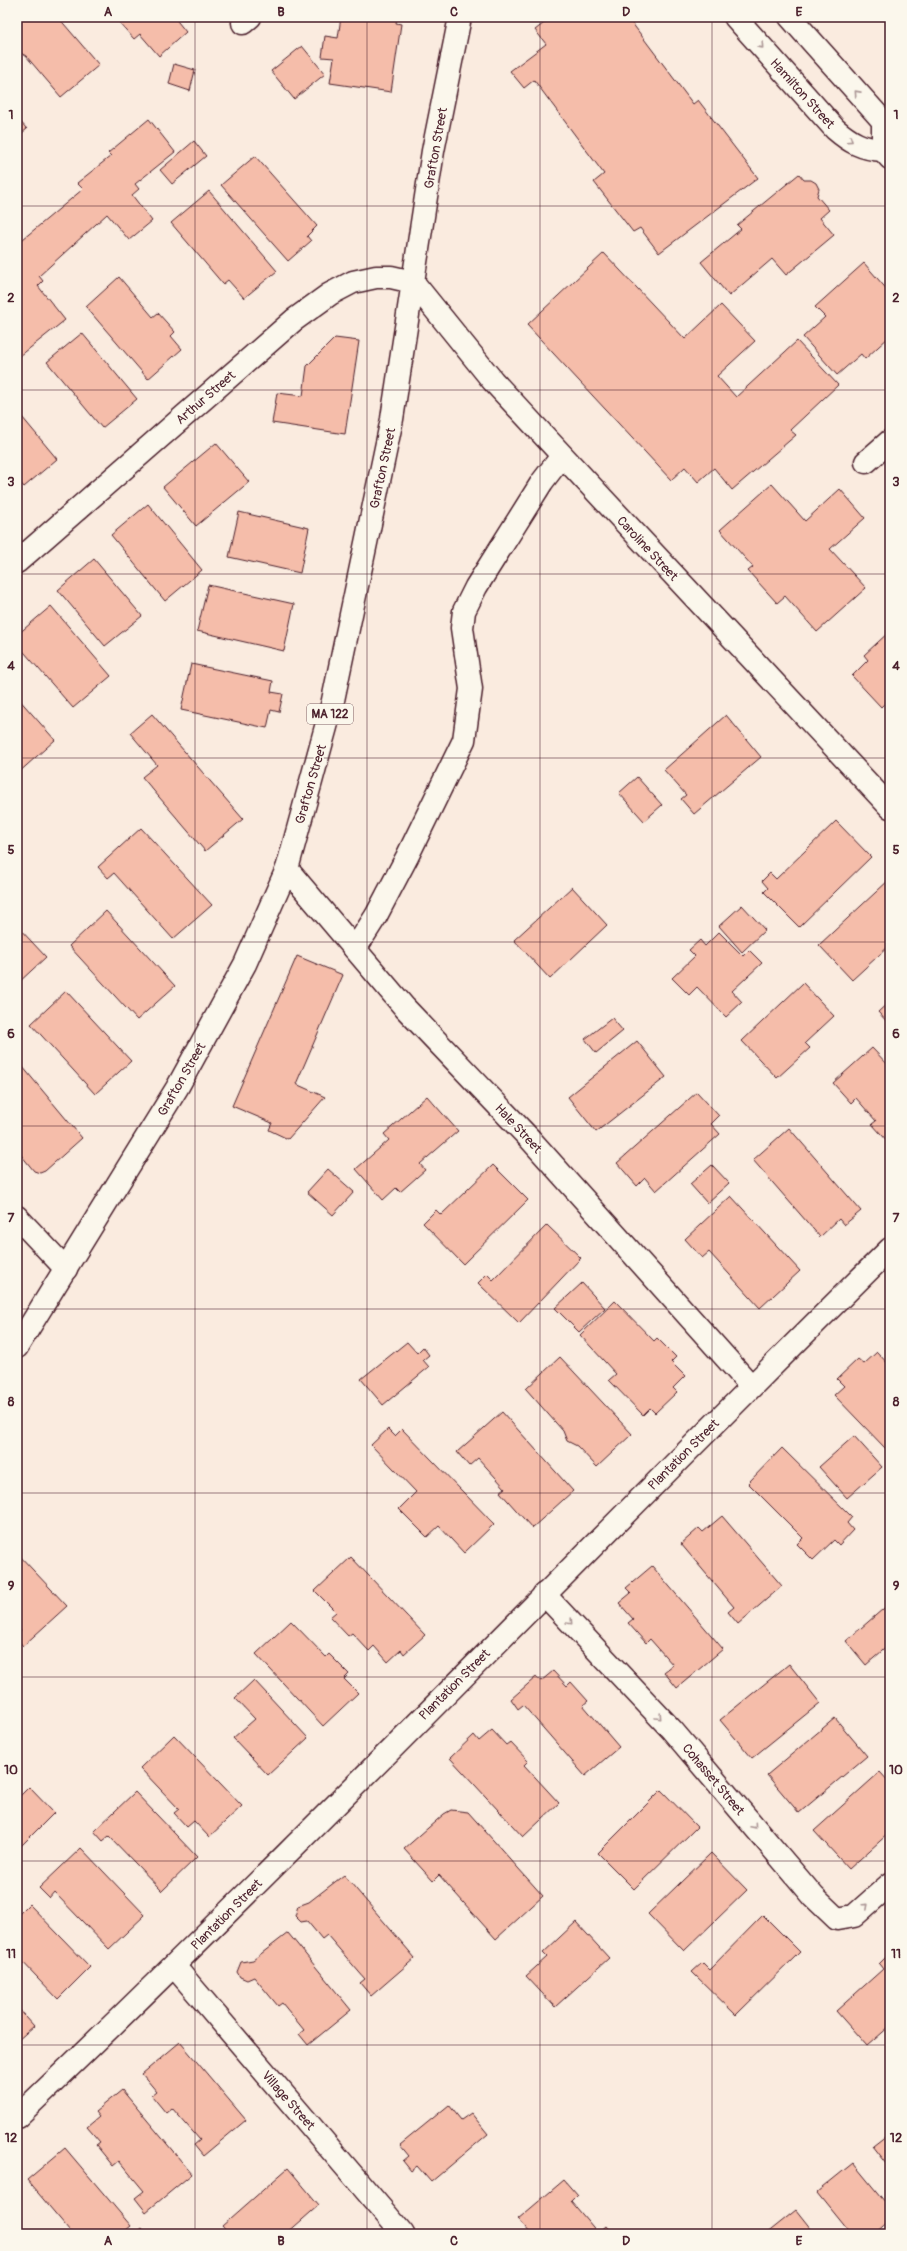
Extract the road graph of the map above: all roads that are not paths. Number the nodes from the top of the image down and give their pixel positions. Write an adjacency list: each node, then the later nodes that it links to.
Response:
1 (460, 17): 5 (main road, Grafton Street / MA 122)
2 (735, 17): 4 (main road, Hamilton Street, one-way to 4)
3 (790, 17): 4 (main road, Hamilton Street, one-way to 3)
4 (886, 154)
5 (413, 282): 7 (main road, Caroline Street); 9 (main road, Arthur Street); 11 (main road, Grafton Street / MA 122)
6 (890, 441): 8 (main road)
7 (562, 456): 10 (main road, Caroline Street); 12 (main road)
8 (866, 462)
9 (17, 562)
10 (890, 807)
11 (287, 869): 12 (main road, Hale Street); 15 (main road, Grafton Street / MA 122)
12 (355, 949): 17 (main road, Hale Street)
13 (17, 1218): 15 (main road)
14 (890, 1248): 17 (main road, Plantation Street)
15 (66, 1269): 16 (main road, Grafton Street / MA 122)
16 (17, 1347)
17 (751, 1386): 18 (main road, Plantation Street)
18 (544, 1594): 19 (main road, Cohasset Street, one-way to 19); 20 (main road, Plantation Street)
19 (890, 1884)
20 (174, 1966): 21 (main road, Plantation Street); 22 (main road, Village Street)
21 (17, 2117)
22 (403, 2234)

